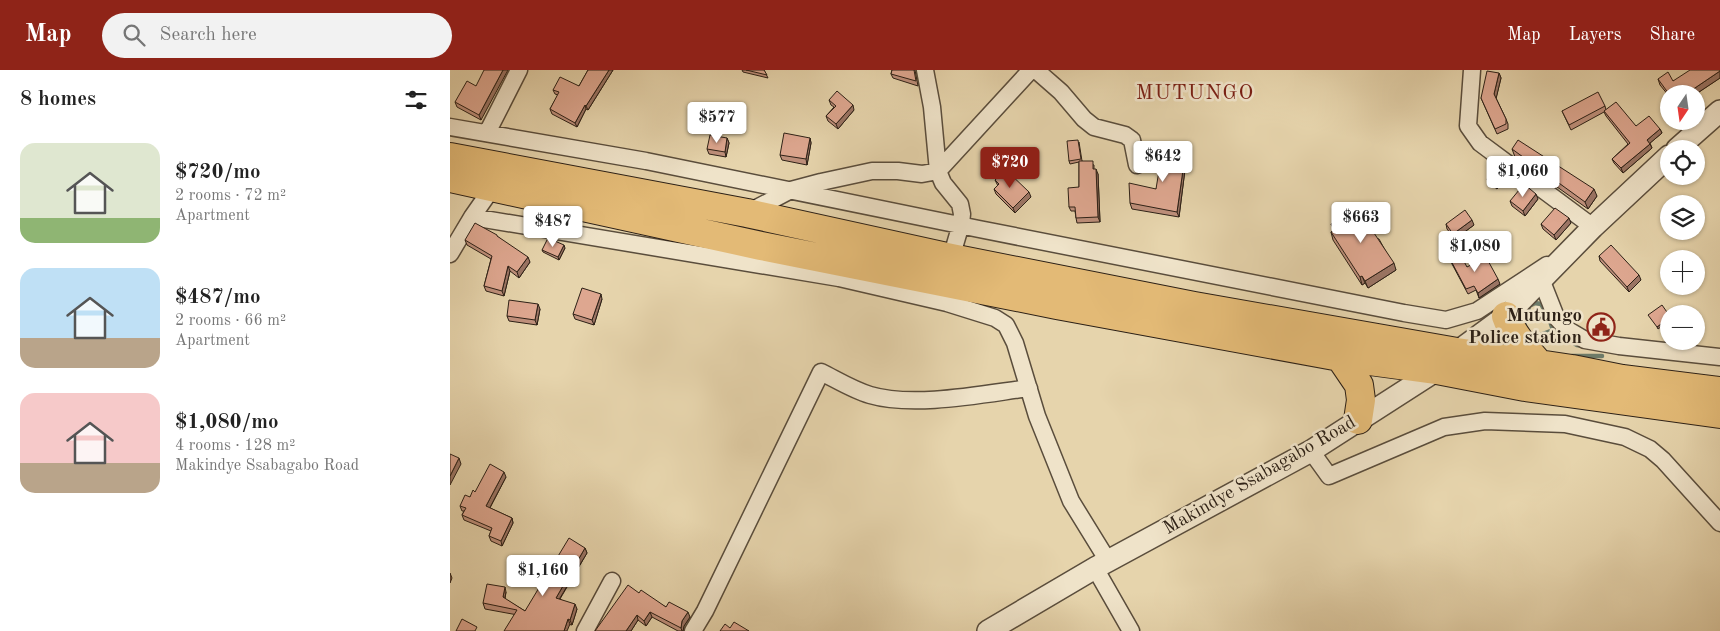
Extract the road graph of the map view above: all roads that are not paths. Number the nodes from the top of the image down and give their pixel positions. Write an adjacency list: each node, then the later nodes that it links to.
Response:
1 (519, 70): 6 (street)
2 (924, 70): 11 (street)
3 (1472, 70): 18 (street)
4 (1720, 111): 7 (street)
5 (450, 127): 6 (street)
6 (486, 133): 14 (street)
7 (1687, 140)
8 (450, 157): 15 (highway)
9 (1660, 164): 18 (street, Makindye Ssabagabo Road)
10 (1138, 165): 11 (street)
11 (938, 171): 14 (street); 17 (street)
12 (450, 178): 13 (highway)
13 (493, 187): 16 (street); 24 (highway)
14 (791, 190): 15 (street); 17 (street)
15 (747, 213): 21 (highway)
16 (472, 217): 20 (street); 28 (street)
17 (961, 224): 19 (street); 21 (street)
18 (1593, 227): 19 (street, Makindye Ssabagabo Road)
19 (1577, 243): 22 (street, Makindye Ssabagabo Road)
20 (450, 254)
21 (951, 258): 26 (highway)
22 (1541, 279): 23 (street, Makindye Ssabagabo Road); 25 (street)
23 (1506, 316): 26 (street, Makindye Ssabagabo Road); 27 (highway)
24 (1340, 357): 26 (highway); 31 (highway)
25 (1720, 357)
26 (1447, 361): 27 (highway); 30 (highway); 31 (street, Makindye Ssabagabo Road)
27 (1540, 365): 29 (highway)
28 (1029, 388): 34 (street); 37 (street)
29 (1720, 391)
30 (1720, 414)
31 (1358, 420): 32 (street, Makindye Ssabagabo Road)
32 (1311, 451): 33 (street); 34 (street, Makindye Ssabagabo Road)
33 (1720, 523)
34 (1102, 564): 38 (street, Makindye Ssabagabo Road); 39 (street)
35 (612, 581): 36 (street)
36 (585, 631)
37 (693, 631)
38 (988, 631)
39 (1131, 631)

